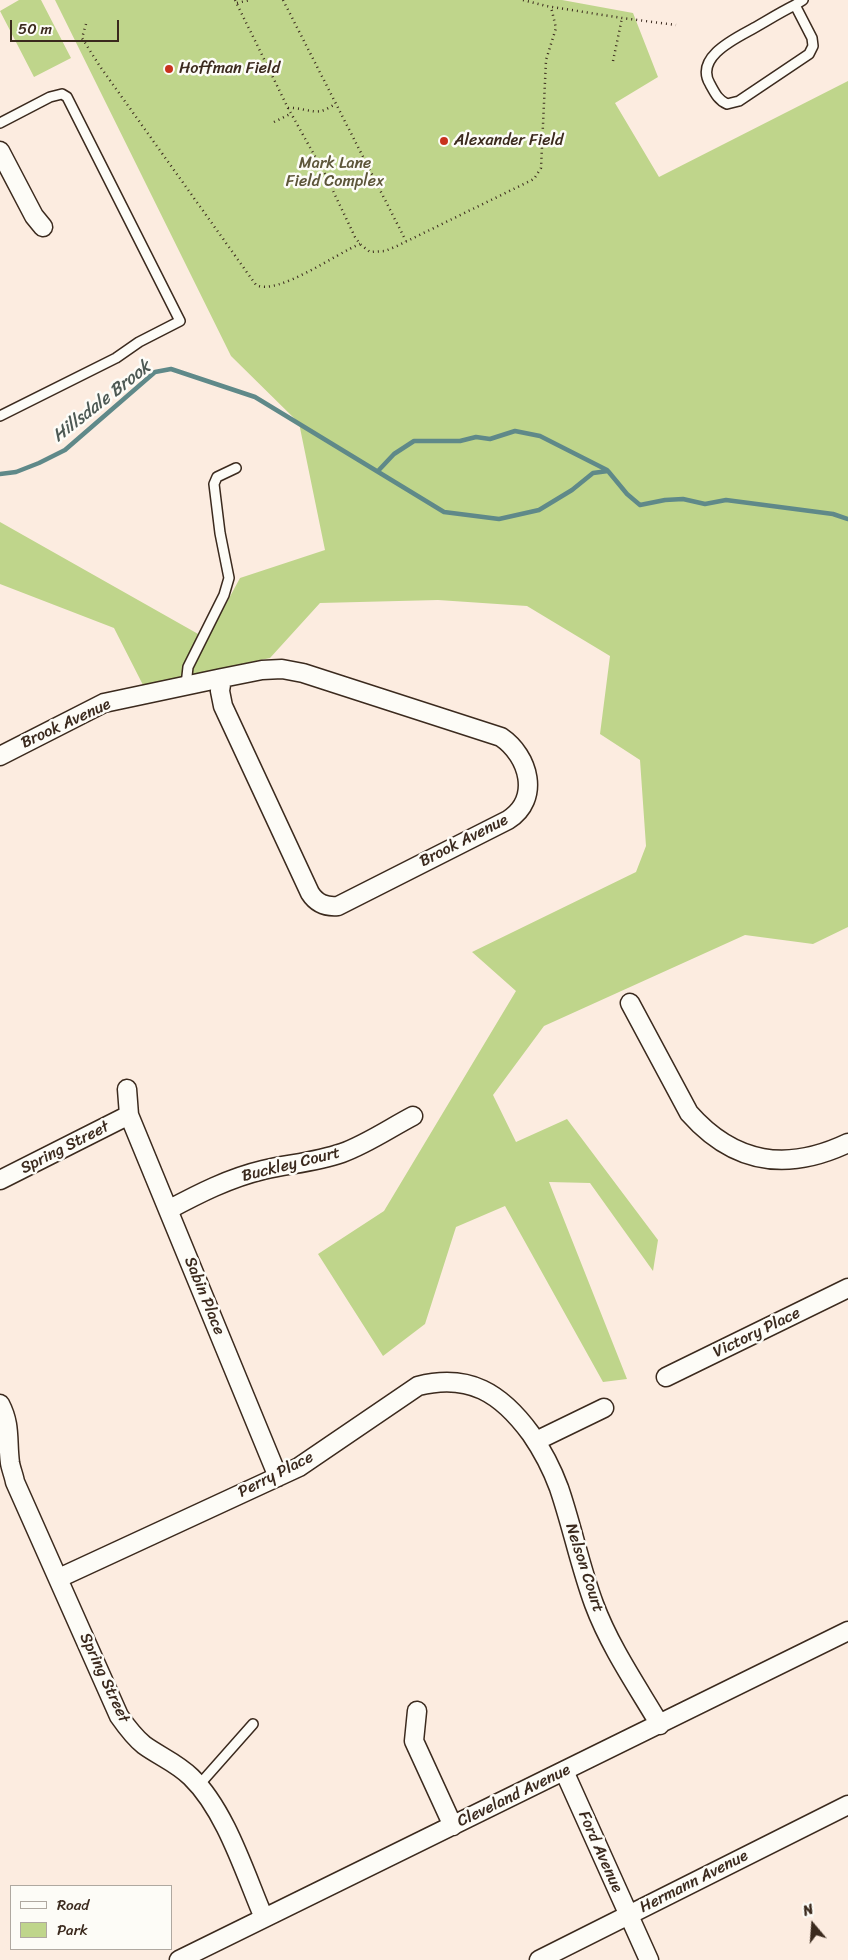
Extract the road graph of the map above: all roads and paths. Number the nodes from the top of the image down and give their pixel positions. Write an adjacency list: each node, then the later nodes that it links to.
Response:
1 (250, 0): 5 (path)
2 (283, 0): 12 (path)
3 (522, 0): 7 (path)
4 (804, 0): 6 (lane)
5 (236, 2): 13 (path)
6 (794, 5): 6 (lane)
7 (550, 7): 8 (path); 19 (path)
8 (622, 18): 10 (path); 11 (path)
9 (86, 24): 20 (path)
10 (676, 25)
11 (613, 61)
12 (336, 104): 13 (path); 19 (path)
13 (288, 108): 14 (path)
14 (291, 114): 16 (path); 20 (path)
15 (0, 122): 21 (lane)
16 (274, 122)
17 (0, 151): 18 (street)
18 (43, 227)
19 (407, 242): 20 (path)
20 (360, 244)
21 (0, 416)
22 (236, 468): 24 (lane)
23 (222, 678): 23 (street, Brook Avenue); 24 (street, Brook Avenue)
24 (186, 684): 25 (street, Brook Avenue)
25 (0, 756)
26 (630, 1004): 30 (street)
27 (127, 1089): 28 (street)
28 (129, 1115): 31 (street, Spring Street); 32 (street, Sabin Place)
29 (413, 1116): 32 (street, Buckley Court)
30 (848, 1143)
31 (0, 1180)
32 (168, 1210): 39 (street, Sabin Place)
33 (848, 1288): 34 (street, Victory Place)
34 (666, 1378)
35 (0, 1404): 40 (street, Spring Street)
36 (604, 1408): 38 (street)
37 (512, 1410): 38 (street, Nelson Court); 39 (street, Perry Place)
38 (536, 1441): 44 (street, Nelson Court)
39 (278, 1477): 40 (street, Perry Place)
40 (59, 1578): 46 (street, Spring Street)
41 (848, 1631): 44 (street, Cleveland Avenue)
42 (417, 1711): 48 (street)
43 (253, 1724): 46 (lane)
44 (660, 1725): 45 (street, Cleveland Avenue)
45 (564, 1771): 48 (street, Cleveland Avenue); 49 (street, Ford Avenue)
46 (199, 1785): 50 (street, Spring Street)
47 (848, 1805): 49 (street, Hermann Avenue)
48 (453, 1826): 50 (street, Cleveland Avenue)
49 (628, 1915): 52 (street, Hermann Avenue); 53 (street, Ford Avenue)
50 (264, 1918): 51 (street, Cleveland Avenue)
51 (180, 1960)
52 (540, 1960)
53 (649, 1960)

